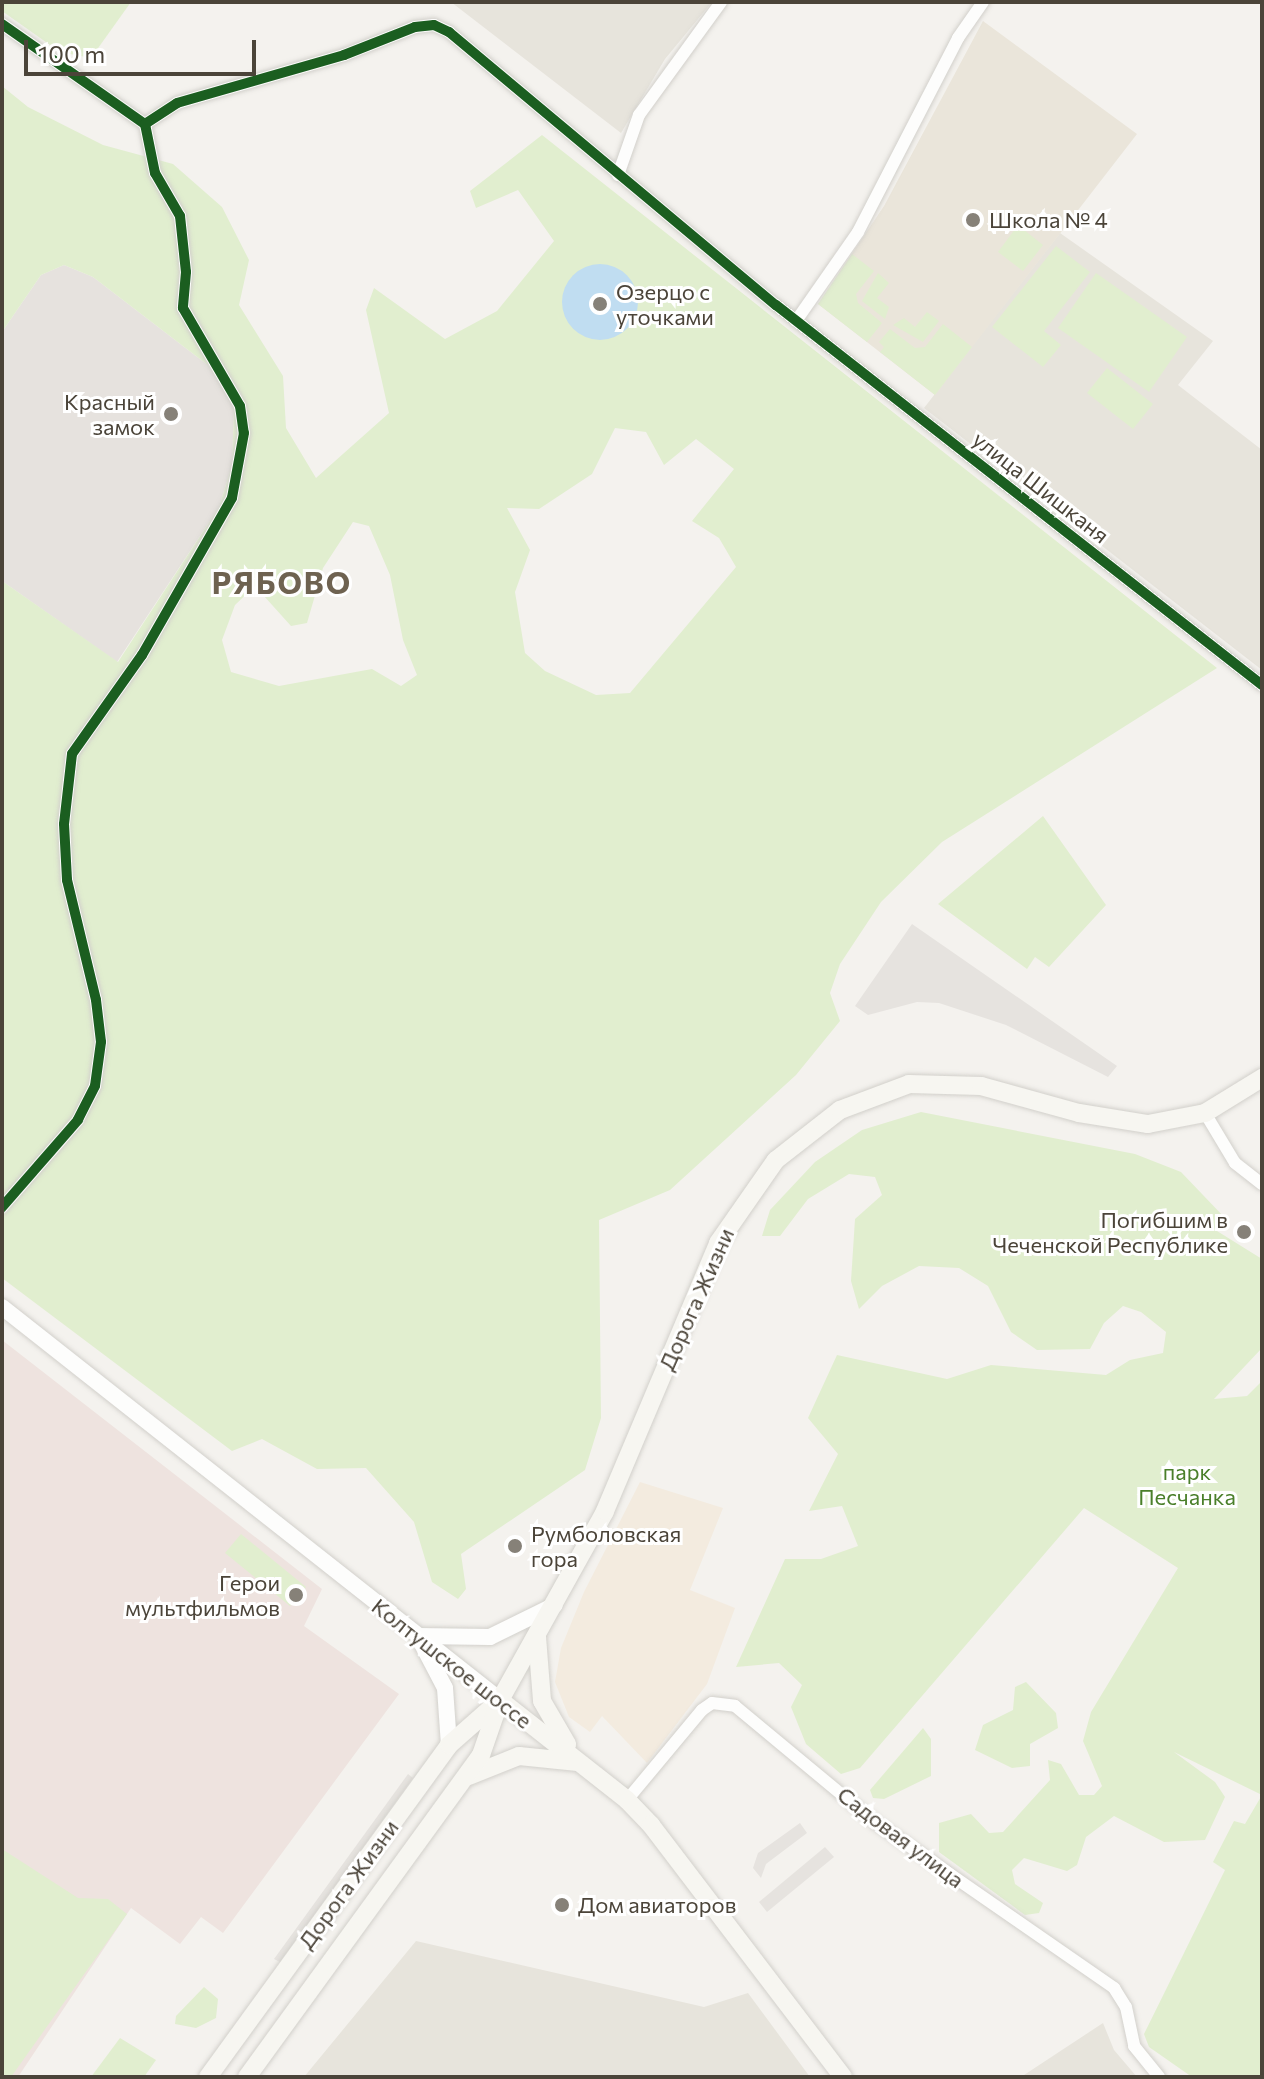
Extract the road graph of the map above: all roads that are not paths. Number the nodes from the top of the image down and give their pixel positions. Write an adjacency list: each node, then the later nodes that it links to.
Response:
1 (721, 2): 5 (street)
2 (983, 2): 6 (street)
3 (2, 24): 4 (street)
4 (145, 124): 5 (street, улица Шишканя); 11 (street)
5 (618, 175): 6 (street, улица Шишканя)
6 (796, 321): 7 (street, улица Шишканя)
7 (1262, 685)
8 (1262, 1078): 9 (main road, Дорога Жизни)
9 (1205, 1113): 10 (street); 13 (main road, Дорога Жизни)
10 (1262, 1184)
11 (2, 1207)
12 (2, 1307): 14 (street, Колтушское шоссе)
13 (556, 1604): 14 (street); 15 (main road, Дорога Жизни)
14 (417, 1636): 16 (street, Колтушское шоссе); 17 (street)
15 (537, 1637): 16 (main road, Дорога Жизни); 18 (main road)
16 (500, 1700): 17 (main road, Дорога Жизни); 18 (main road, Колтушское шоссе); 19 (main road, Дорога Жизни)
17 (449, 1745): 21 (main road, Дорога Жизни)
18 (581, 1762): 19 (main road); 20 (main road, Колтушское шоссе)
19 (466, 1778): 22 (main road, Дорога Жизни)
20 (627, 1800): 23 (main road, Колтушское шоссе); 24 (street, Садовая улица)
21 (208, 2077)
22 (247, 2077)
23 (843, 2077)
24 (1159, 2077)

